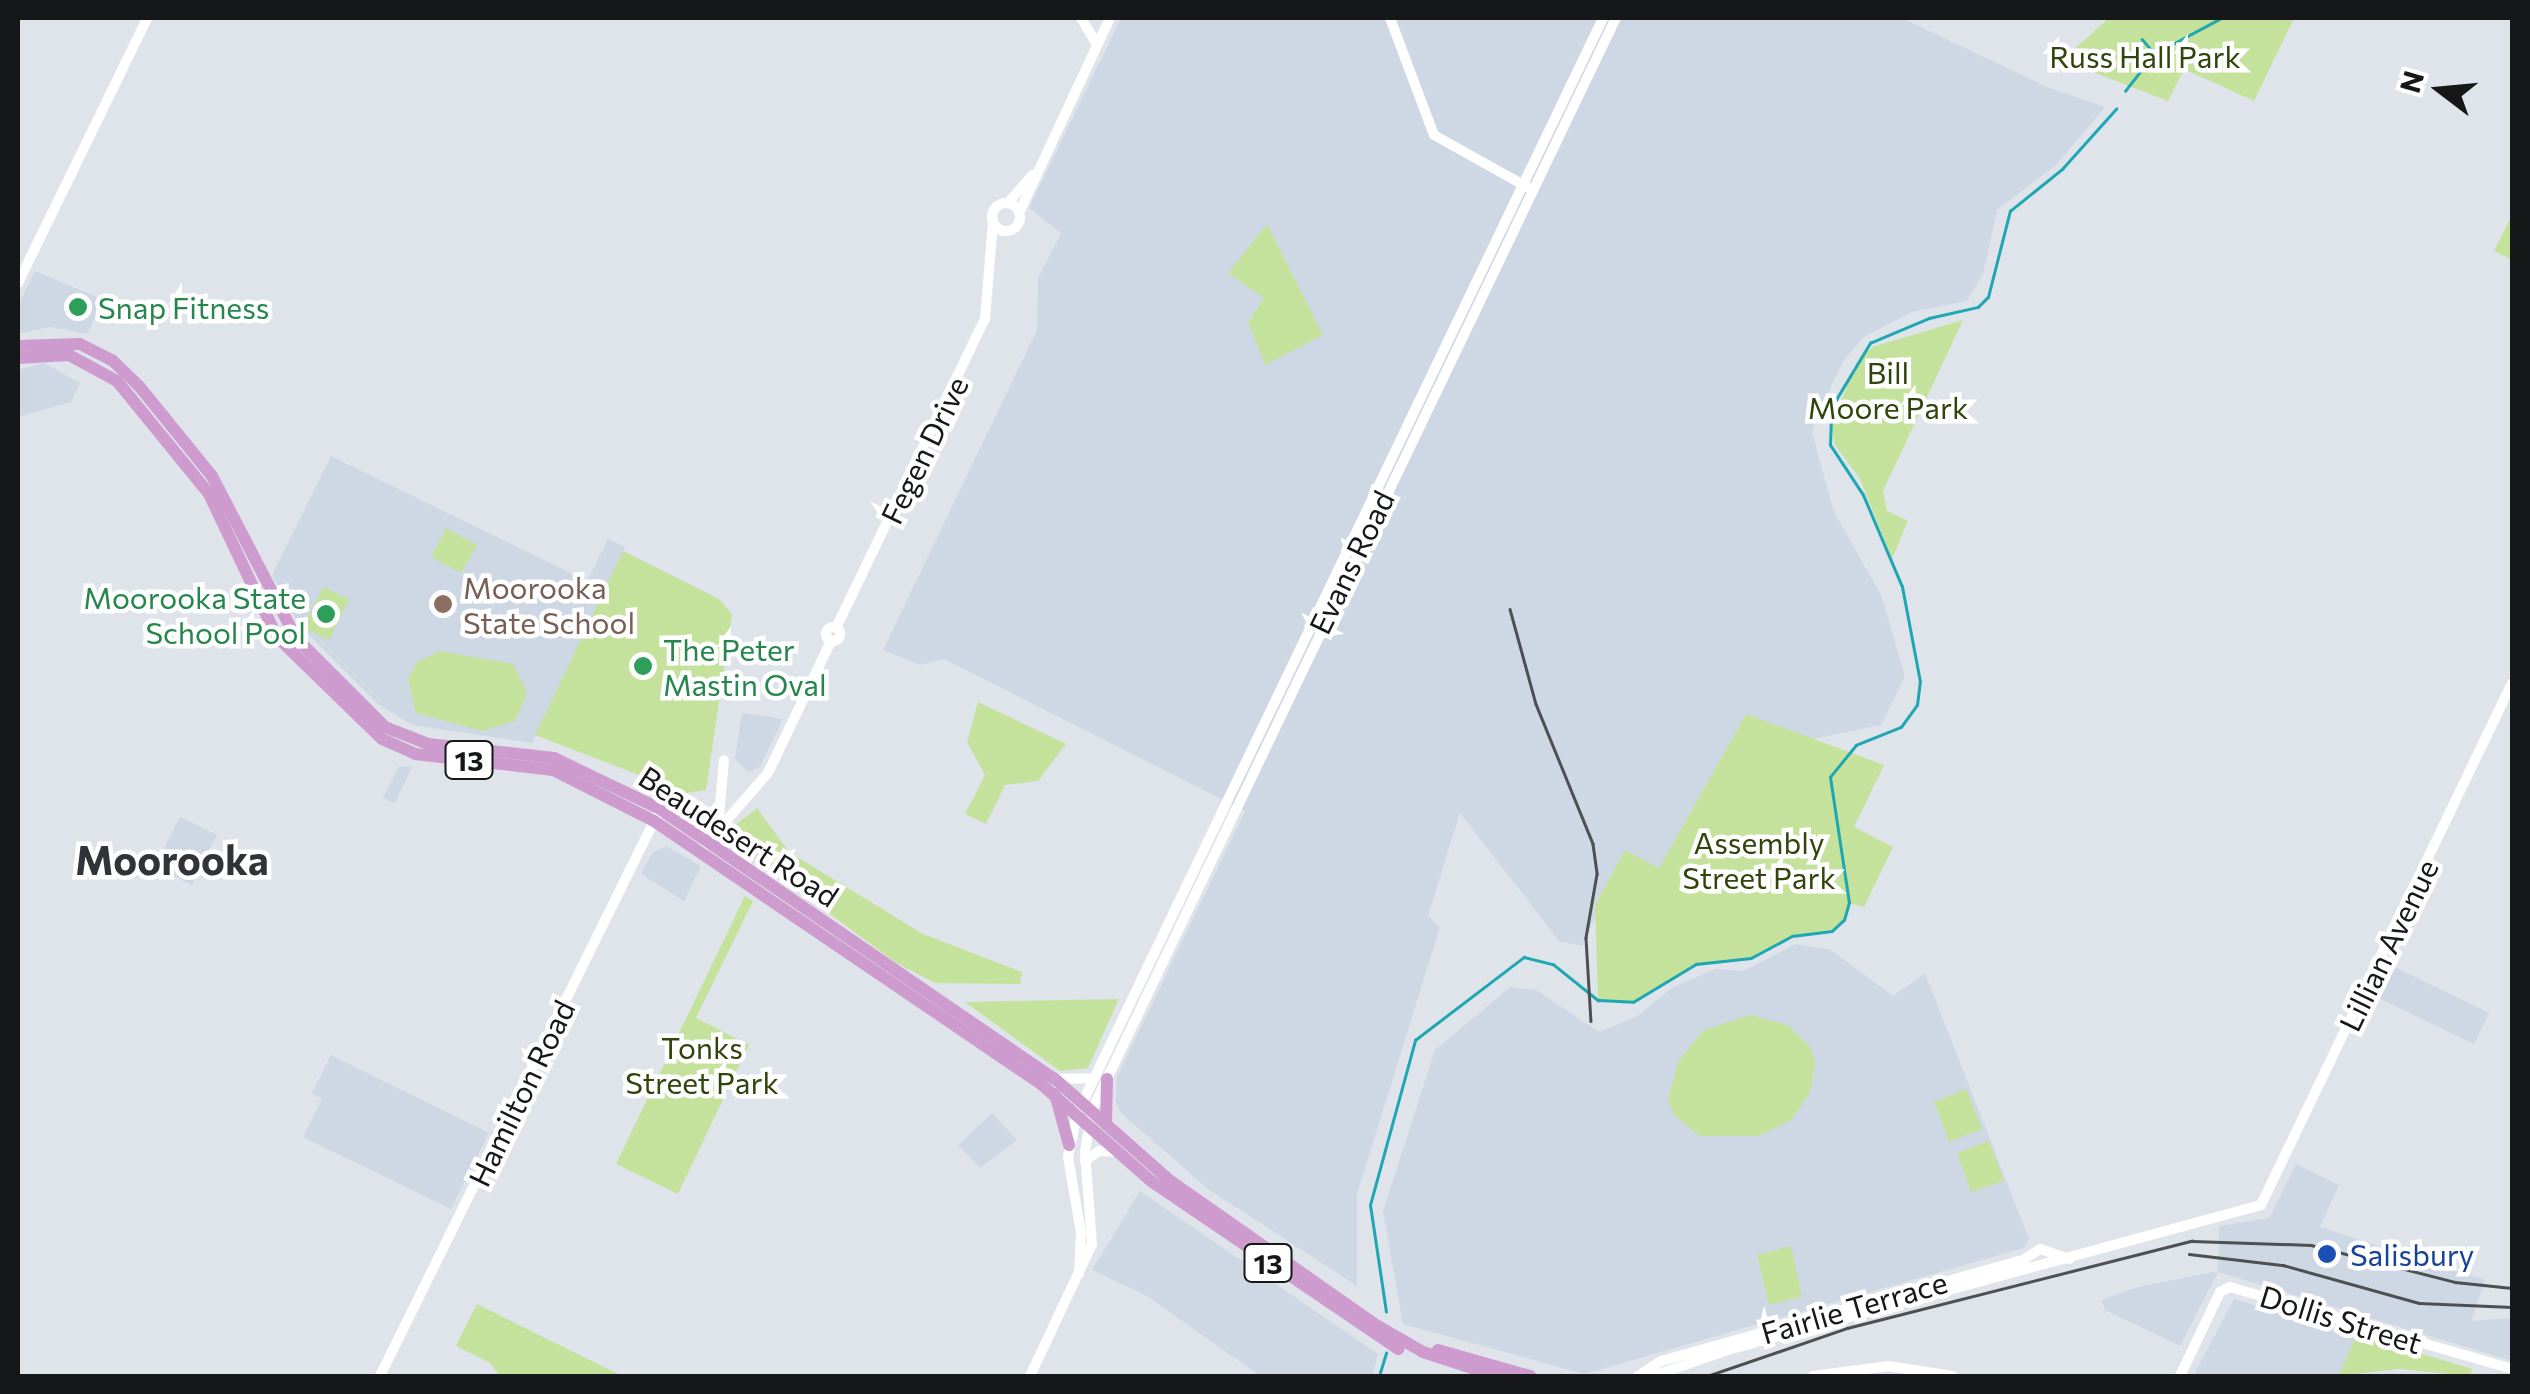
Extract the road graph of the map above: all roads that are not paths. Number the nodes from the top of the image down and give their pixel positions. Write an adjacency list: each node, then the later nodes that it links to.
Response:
1 (148, 18): 15 (street)
2 (1082, 18): 7 (street)
3 (1110, 18): 7 (street)
4 (1390, 18): 9 (street)
5 (1603, 18): 9 (street, Evans Road)
6 (1616, 18): 9 (street, Evans Road)
7 (1097, 45): 8 (street)
8 (1036, 170): 10 (street); 11 (street)
9 (1527, 188): 23 (street, Evans Road)
10 (1008, 204): 11 (street); 12 (street)
11 (1019, 213): 13 (street)
12 (993, 221): 13 (street); 14 (street, Fegen Drive)
13 (1007, 230): 14 (street, Fegen Drive)
14 (988, 266): 20 (street, Fegen Drive)
15 (18, 284)
16 (18, 348): 19 (highway, Beaudesert Road / 13)
17 (2512, 684): 30 (street, Lillian Avenue)
18 (724, 760): 20 (street)
19 (657, 815): 21 (highway, Beaudesert Road / 13); 37 (street, Hamilton Road)
20 (718, 827): 21 (street)
21 (704, 846): 22 (highway, Beaudesert Road / 13); 24 (highway, Beaudesert Road / 13)
22 (1056, 1078): 23 (street); 25 (highway, Beaudesert Road / 13)
23 (1101, 1078): 25 (street, Evans Road); 26 (highway)
24 (1054, 1094): 25 (highway, Beaudesert Road / 13); 27 (highway)
25 (1085, 1112): 26 (highway, Beaudesert Road / 13); 27 (street); 28 (highway, Beaudesert Road / 13); 29 (street)
26 (1106, 1124): 33 (highway, Beaudesert Road / 13)
27 (1068, 1145): 32 (street)
28 (1118, 1152): 29 (street); 34 (highway, Beaudesert Road / 13)
29 (1086, 1161): 32 (street)
30 (2261, 1205): 31 (street, Fairlie Terrace)
31 (2070, 1259): 36 (street, Fairlie Terrace); 36 (street, Fairlie Terrace)
32 (1079, 1276): 38 (street)
33 (1324, 1286): 34 (highway, Beaudesert Road / 13); 41 (highway)
34 (1376, 1330): 39 (highway, Beaudesert Road / 13); 40 (highway, Beaudesert Road / 13)
35 (2512, 1369): 45 (street, Dollis Street)
36 (1656, 1373): 42 (street, Fairlie Terrace)
37 (380, 1376)
38 (1030, 1376)
39 (1465, 1376)
40 (1496, 1376)
41 (1530, 1376)
42 (1638, 1376)
43 (1812, 1376): 44 (street)
44 (1952, 1376)
45 (2180, 1376)

